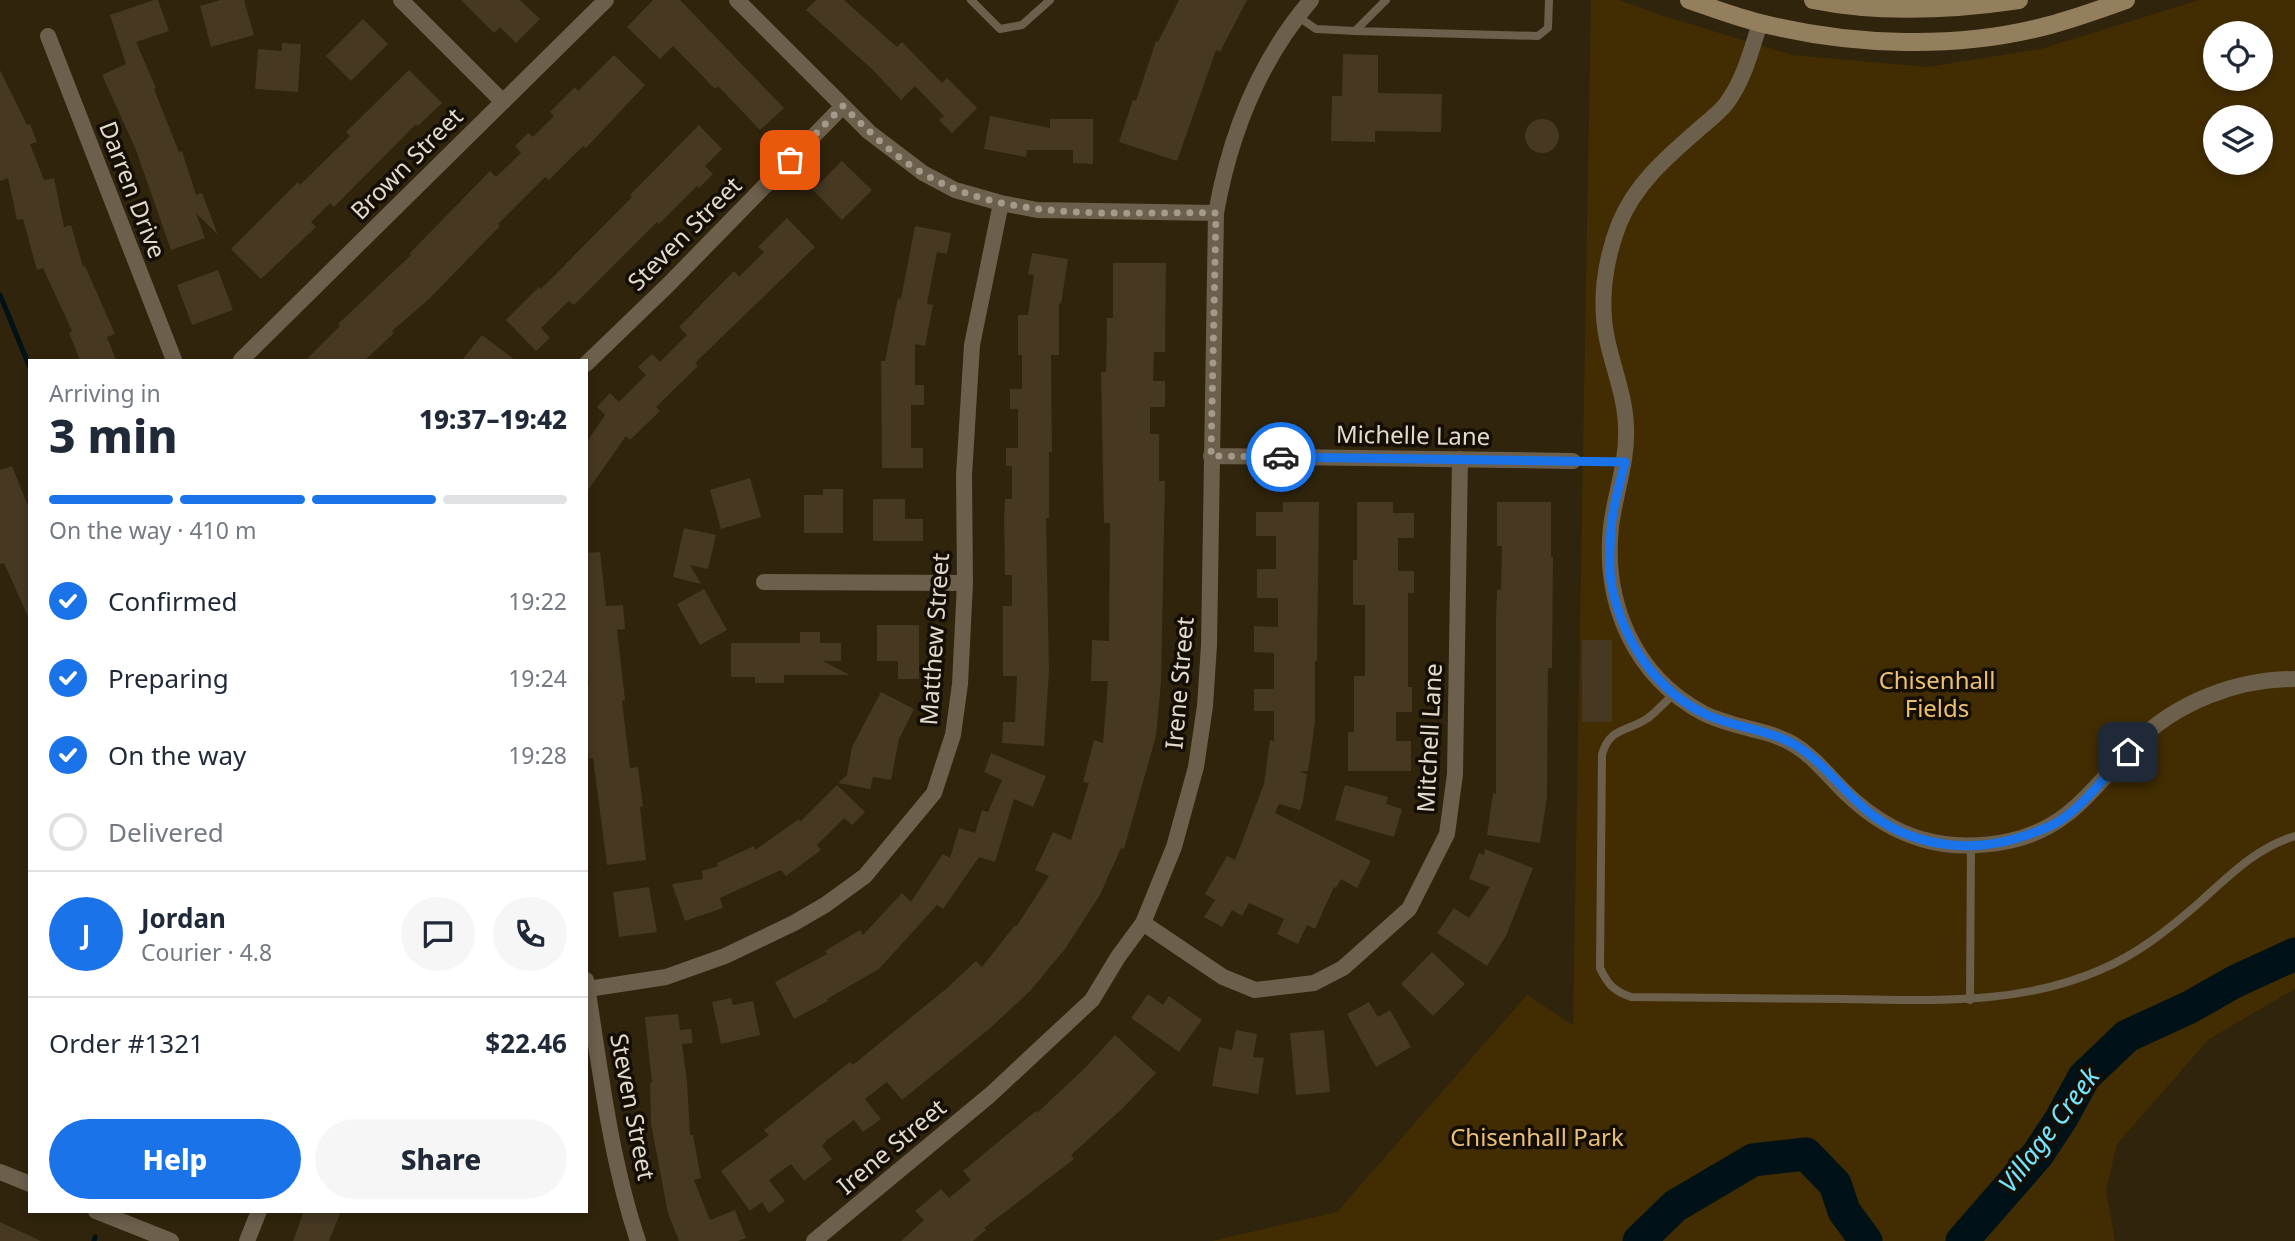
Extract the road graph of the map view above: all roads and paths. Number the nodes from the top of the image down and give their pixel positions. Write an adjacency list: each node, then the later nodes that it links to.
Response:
1 (401, 0): 17 (street)
2 (606, 0): 17 (street, Brown Street)
3 (737, 0): 18 (street)
4 (971, 0): 5 (lane)
5 (1050, 0)
6 (1311, 0): 13 (street, Irene Street)
7 (1386, 0): 15 (lane)
8 (1549, 0): 15 (lane)
9 (1689, 0): 14 (main road)
10 (1813, 0): 11 (main road)
11 (2019, 0)
12 (2126, 0): 14 (main road)
13 (1297, 16): 15 (lane); 20 (street, Irene Street)
14 (1760, 23): 27 (street)
15 (1355, 31)
16 (48, 36): 21 (street, Darren Drive)
17 (503, 102): 22 (street, Brown Street)
18 (843, 106): 19 (street); 23 (street, Steven Street)
19 (1002, 203): 20 (street); 29 (street, Matthew Street)
20 (1216, 213): 24 (street, Irene Street)
21 (174, 359)
22 (242, 359)
23 (588, 362)
24 (1211, 456): 25 (street, Michelle Lane); 34 (street, Irene Street)
25 (1460, 459): 26 (street, Michelle Lane); 34 (street, Mitchell Lane)
26 (1573, 461): 27 (lane)
27 (1625, 462): 31 (street)
28 (764, 582): 29 (street)
29 (965, 583): 35 (street, Matthew Street)
30 (2295, 680): 33 (street)
31 (1674, 694): 33 (street); 37 (lane)
32 (2295, 836): 37 (lane)
33 (1971, 846): 37 (lane)
34 (1143, 923): 45 (street, Irene Street)
35 (588, 984)
36 (588, 990): 44 (street, Steven Street)
37 (1970, 1000)
38 (0, 1172): 39 (street)
39 (28, 1183)
40 (101, 1213): 42 (street)
41 (258, 1213): 43 (street)
42 (171, 1241)
43 (247, 1241)
44 (638, 1241)
45 (814, 1241)

